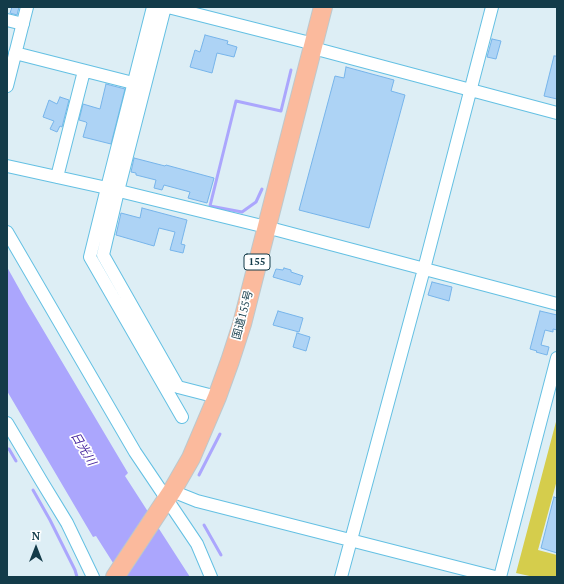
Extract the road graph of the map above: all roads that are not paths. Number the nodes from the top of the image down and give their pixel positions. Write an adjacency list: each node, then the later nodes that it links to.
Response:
1 (27, 7): 7 (street)
2 (153, 7): 11 (street)
3 (166, 7): 8 (street); 17 (street)
4 (323, 7): 8 (highway, 国道155号 / 155)
5 (492, 7): 13 (street)
6 (7, 20): 7 (street)
7 (23, 24): 9 (street)
8 (313, 46): 13 (street); 18 (highway, 国道155号 / 155)
9 (15, 53): 10 (street); 12 (street)
10 (84, 71): 11 (street); 16 (street)
11 (134, 83): 17 (street)
12 (7, 86)
13 (470, 90): 14 (street); 20 (street)
14 (557, 113)
15 (7, 166): 16 (street)
16 (57, 177): 17 (street)
17 (112, 189): 18 (street); 23 (street); 25 (street)
18 (266, 228): 20 (street); 24 (highway, 国道155号 / 155)
19 (7, 232): 29 (street)
20 (424, 269): 21 (street); 30 (street)
21 (557, 304)
22 (557, 358): 36 (street)
23 (194, 391): 24 (street); 25 (street)
24 (217, 397): 29 (highway, 国道155号 / 155)
25 (173, 402): 26 (street)
26 (182, 417)
27 (7, 423): 28 (street)
28 (12, 441): 31 (street)
29 (167, 499): 30 (street); 32 (highway, 国道155号 / 155); 33 (street)
30 (351, 540): 34 (street); 35 (street)
31 (93, 577)
32 (116, 577)
33 (211, 577)
34 (342, 577)
35 (495, 577)
36 (500, 577)

